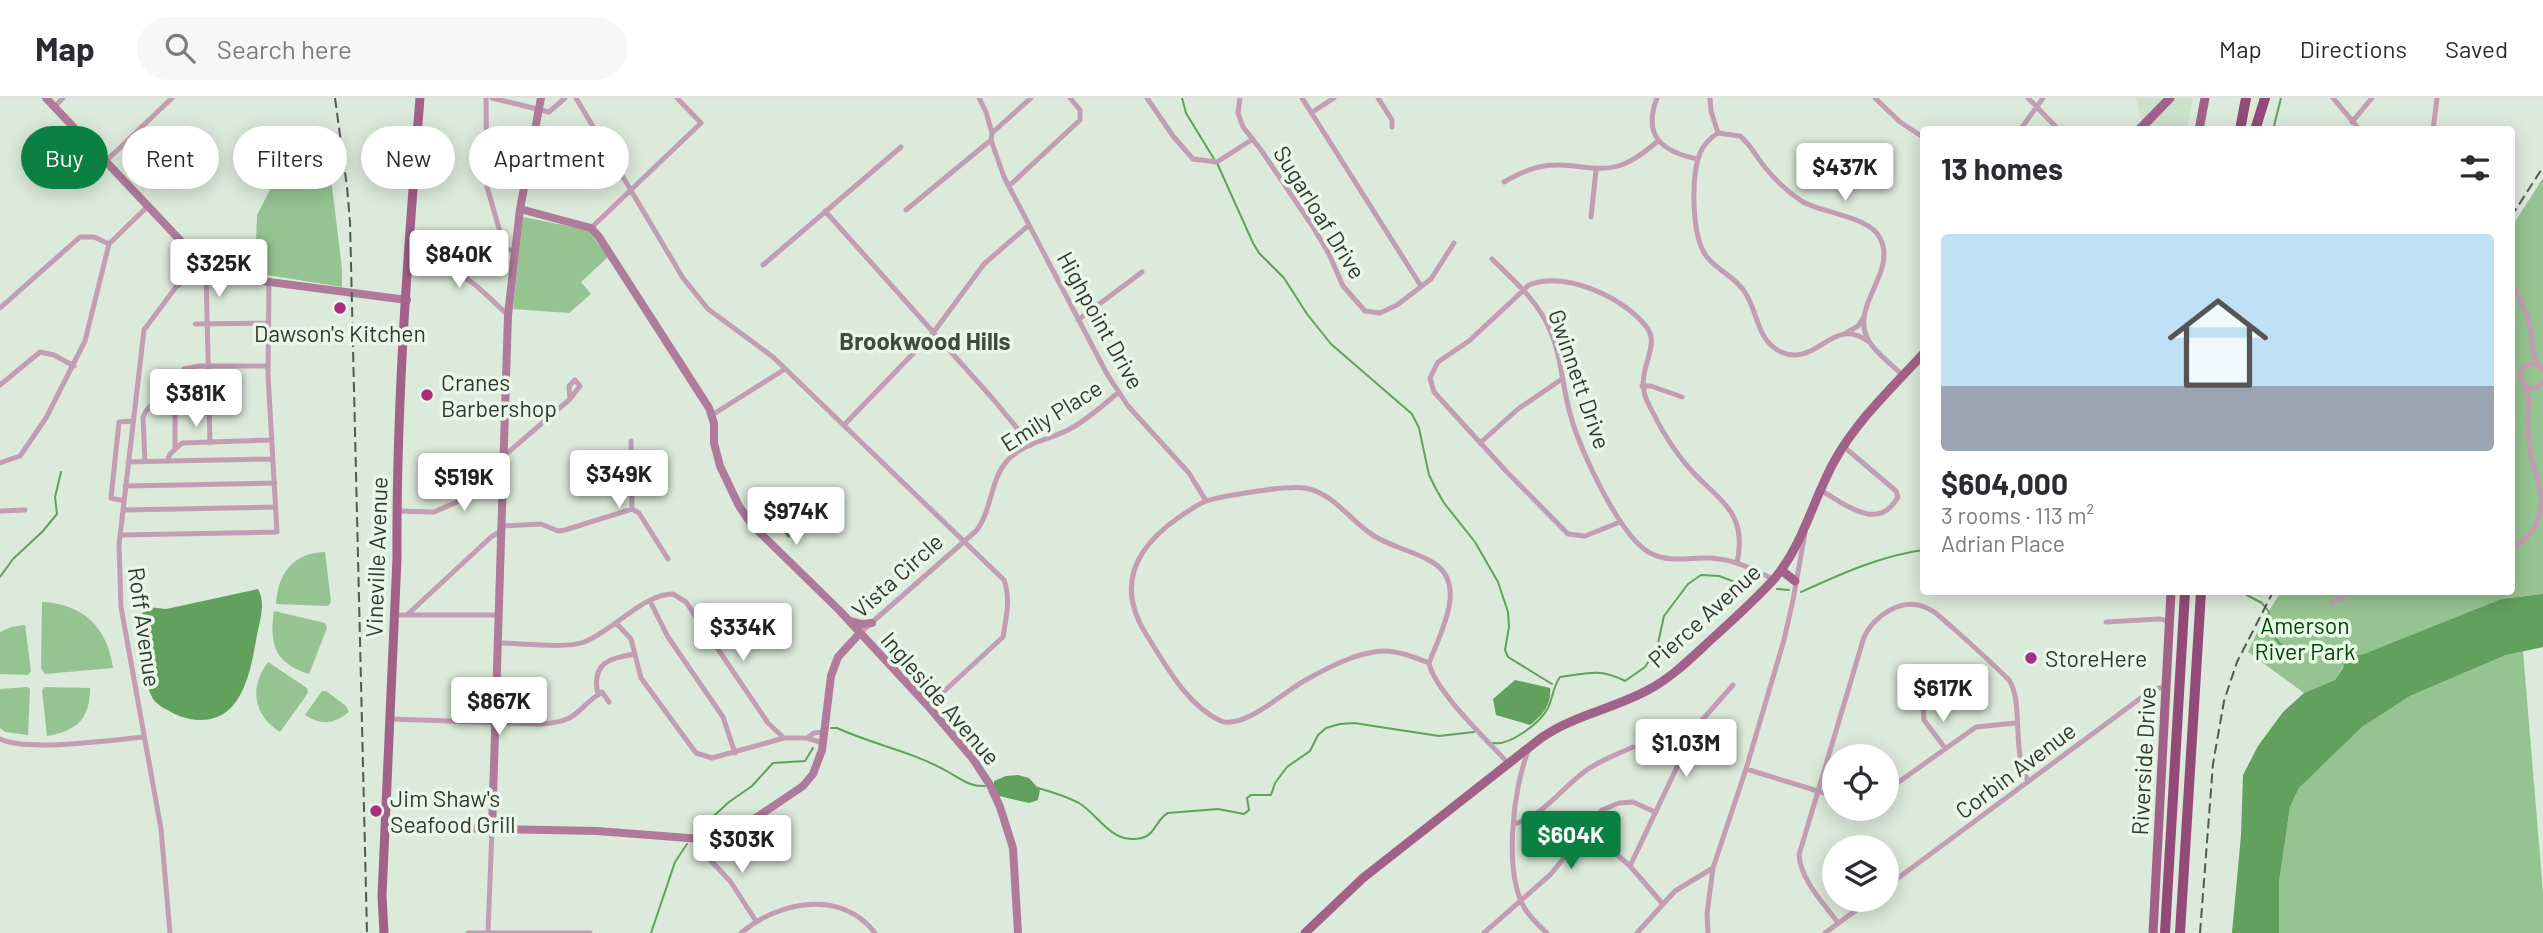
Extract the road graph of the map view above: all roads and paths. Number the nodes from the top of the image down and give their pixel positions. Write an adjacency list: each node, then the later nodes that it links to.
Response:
1 (46, 98): 33 (street)
2 (64, 98): 33 (street)
3 (172, 98): 56 (street)
4 (421, 98): 74 (main road, Vineville Avenue)
5 (486, 98): 72 (street)
6 (492, 98): 35 (street)
7 (541, 98): 35 (street)
8 (565, 98): 35 (street)
9 (576, 98): 62 (street, Vista Circle)
10 (677, 98): 62 (street)
11 (979, 98): 52 (street, Highpoint Drive)
12 (1031, 98): 52 (street)
13 (1070, 98): 61 (street)
14 (1147, 98): 53 (street)
15 (1240, 98): 53 (street, Sugarloaf Drive)
16 (1302, 98): 36 (street)
17 (1334, 98): 36 (street)
18 (1378, 98): 49 (street)
19 (1657, 98): 54 (street)
20 (1710, 98): 50 (street)
21 (1875, 98): 51 (street)
22 (2028, 98): 34 (street)
23 (2043, 98): 34 (street)
24 (2169, 98): 41 (main road)
25 (2239, 98): 43 (highway)
26 (2246, 98): 44 (highway)
27 (2258, 98): 45 (highway)
28 (2265, 98): 46 (highway)
29 (2333, 98): 37 (street)
30 (2372, 98): 37 (street)
31 (2437, 98): 48 (street)
32 (2204, 100): 42 (main road)
33 (54, 107): 38 (street)
34 (2037, 107): 39 (street); 40 (street)
35 (539, 109): 64 (street)
36 (1311, 113): 79 (street)
37 (2352, 122): 47 (street)
38 (72, 126)
39 (2023, 126)
40 (2055, 126)
41 (2143, 126)
42 (2200, 126)
43 (2235, 126)
44 (2241, 126)
45 (2254, 126)
46 (2255, 126)
47 (2356, 126)
48 (2433, 126)
49 (1392, 127)
50 (1718, 133): 57 (street); 85 (street)
51 (1920, 135)
52 (992, 136): 61 (street, Highpoint Drive); 65 (street)
53 (1253, 139): 79 (street, Sugarloaf Drive)
54 (1658, 141): 57 (street); 59 (street)
55 (901, 147): 66 (street)
56 (108, 159)
57 (1698, 159): 91 (street)
58 (108, 163): 63 (street)
59 (1596, 170): 60 (street); 67 (street)
60 (1504, 182)
61 (1009, 186): 68 (street, Highpoint Drive)
62 (630, 190): 69 (street); 101 (street, Vista Circle)
63 (148, 206): 71 (street); 76 (street)
64 (520, 209): 69 (street); 72 (street)
65 (906, 210)
66 (825, 211): 75 (street); 90 (street)
67 (1591, 217)
68 (1029, 225): 86 (street, Highpoint Drive); 90 (street)
69 (591, 228): 112 (street, Ingleside Avenue)
70 (1454, 243): 79 (street, Sugarloaf Drive)
71 (109, 244): 83 (street); 95 (street)
72 (516, 251): 84 (street)
73 (1492, 258): 81 (street, Gwinnett Drive)
74 (408, 265): 82 (main road, Vineville Avenue); 84 (street)
75 (764, 265)
76 (206, 266): 78 (street); 89 (street); 113 (street, Roff Avenue)
77 (1142, 272): 86 (street)
78 (269, 282): 82 (street); 87 (street)
79 (1421, 286)
80 (2515, 290): 93 (street)
81 (1524, 291): 103 (street, Gwinnett Drive); 107 (street); 118 (street)
82 (407, 300): 138 (main road, Vineville Avenue)
83 (0, 308)
84 (508, 315): 122 (street)
85 (1864, 317): 91 (street); 92 (street)
86 (1078, 320): 108 (street, Highpoint Drive)
87 (269, 323): 89 (street); 96 (street)
88 (195, 324): 89 (street)
89 (206, 325): 97 (street)
90 (933, 333): 114 (street); 119 (street)
91 (1846, 333): 92 (street)
92 (1869, 342): 102 (street)
93 (2532, 354): 98 (street); 99 (street)
94 (1920, 357): 102 (main road, Pierce Avenue)
95 (74, 366): 106 (street); 127 (street)
96 (268, 366): 97 (street); 115 (street)
97 (208, 367): 100 (street); 117 (street)
98 (2524, 367): 99 (street); 104 (street)
99 (2540, 367)
100 (184, 369): 121 (street); 124 (street)
101 (785, 369): 112 (street); 114 (street, Vista Circle)
102 (1903, 376): 120 (main road, Pierce Avenue)
103 (1562, 379): 118 (street); 139 (street, Gwinnett Drive)
104 (2523, 384): 105 (street); 111 (street)
105 (2541, 384): 111 (street)
106 (0, 385)
107 (1642, 386): 109 (street); 146 (street)
108 (1118, 393): 119 (street, Emily Place); 132 (street, Highpoint Drive)
109 (1682, 397)
110 (570, 399): 122 (street)
111 (2529, 399): 144 (street)
112 (712, 415): 159 (street, Ingleside Avenue)
113 (133, 421): 126 (street, Roff Avenue); 131 (street)
114 (844, 425): 143 (street, Vista Circle)
115 (271, 440): 117 (street); 123 (street)
116 (631, 440): 134 (street)
117 (210, 443): 121 (street)
118 (1480, 443): 139 (street)
119 (1031, 445): 143 (street, Emily Place)
120 (1843, 446): 130 (main road, Pierce Avenue); 130 (street)
121 (175, 448): 125 (street)
122 (504, 456): 138 (street); 140 (street)
123 (273, 459): 125 (street); 128 (street)
124 (145, 461): 125 (street); 126 (street)
125 (167, 461)
126 (128, 462): 129 (street, Roff Avenue)
127 (0, 463)
128 (275, 483): 129 (street); 133 (street)
129 (125, 486): 131 (street, Roff Avenue)
130 (1820, 490): 141 (main road, Pierce Avenue)
131 (124, 501): 136 (street, Roff Avenue)
132 (1206, 501): 167 (street); 167 (street)
133 (276, 507): 136 (street); 142 (street)
134 (632, 509): 140 (street); 145 (street)
135 (25, 510): 137 (street)
136 (123, 510): 142 (street, Roff Avenue)
137 (0, 511)
138 (397, 511): 157 (main road, Vineville Avenue)
139 (1620, 522): 146 (street, Gwinnett Drive)
140 (501, 528): 156 (street); 158 (street)
141 (1805, 528): 147 (main road, Pierce Avenue); 149 (street)
142 (120, 535): 178 (street, Roff Avenue)
143 (964, 541): 162 (street, Vista Circle); 172 (street)
144 (2515, 546)
145 (668, 559)
146 (1737, 563): 148 (street, Gwinnett Drive)
147 (1781, 569): 148 (main road, Pierce Avenue); 149 (main road)
148 (1773, 579): 183 (main road, Pierce Avenue)
149 (1795, 581): 188 (street)
150 (2171, 595): 160 (main road, Riverside Drive)
151 (2185, 595): 222 (highway)
152 (2201, 595): 223 (highway)
153 (2345, 595): 155 (street)
154 (650, 601): 163 (street); 179 (street); 186 (street)
155 (2332, 603)
156 (408, 614): 157 (street); 158 (street)
157 (394, 615): 174 (main road, Vineville Avenue)
158 (498, 615): 165 (street)
159 (849, 620): 162 (street); 164 (street, Ingleside Avenue)
160 (2170, 621): 161 (street); 169 (main road, Riverside Drive)
161 (2106, 622)
162 (872, 623): 164 (street, Vista Circle)
163 (617, 624): 165 (street); 166 (street)
164 (860, 634): 172 (street, Ingleside Avenue); 177 (street, Vista Circle)
165 (498, 643): 176 (street)
166 (635, 654): 170 (street); 186 (street)
167 (1429, 663): 187 (street)
168 (1733, 685): 193 (street)
169 (2167, 687): 189 (street, Corbin Avenue); 221 (main road, Riverside Drive)
170 (598, 695): 171 (street); 176 (street)
171 (609, 702)
172 (928, 706): 214 (street, Ingleside Avenue)
173 (1923, 706): 185 (street)
174 (390, 719): 176 (street); 195 (main road, Vineville Avenue)
175 (2016, 723): 185 (street); 189 (street); 191 (street)
176 (495, 724): 197 (street)
177 (824, 732): 180 (street); 182 (street, Vista Circle)
178 (144, 737): 181 (street); 207 (street, Roff Avenue)
179 (784, 738): 180 (street); 186 (street)
180 (807, 738): 182 (street)
181 (0, 739)
182 (823, 743): 198 (street, Vista Circle)
183 (1534, 743): 187 (main road, Pierce Avenue); 194 (street)
184 (1633, 747): 194 (street)
185 (1945, 748): 190 (street)
186 (735, 752)
187 (1508, 763): 215 (main road, Pierce Avenue)
188 (1746, 769): 191 (street); 200 (street)
189 (2028, 781): 201 (street, Corbin Avenue)
190 (1899, 782)
191 (1818, 791): 192 (street); 206 (street)
192 (1822, 792)
193 (1655, 812): 196 (street); 199 (street)
194 (1514, 824): 202 (street)
195 (385, 827): 197 (street, Vista Circle); 208 (main road, Vineville Avenue)
196 (1586, 828): 199 (street); 202 (street)
197 (492, 829): 198 (street, Vista Circle); 210 (street)
198 (701, 839): 205 (street)
199 (1630, 866): 203 (street)
200 (1713, 868): 203 (street); 219 (street)
201 (1899, 877)
202 (1522, 900): 216 (street); 217 (street)
203 (1662, 903): 218 (street)
204 (1853, 912): 206 (street)
205 (756, 921): 212 (street); 213 (street)
206 (1838, 923): 220 (street)
207 (170, 933)
208 (384, 933)
209 (468, 933): 210 (street)
210 (488, 933): 211 (street)
211 (590, 933)
212 (741, 933)
213 (875, 933)
214 (1018, 933)
215 (1305, 933)
216 (1484, 933)
217 (1547, 933)
218 (1637, 933)
219 (1708, 933)
220 (1825, 933)
221 (2153, 933)
222 (2165, 933)
223 (2180, 933)

